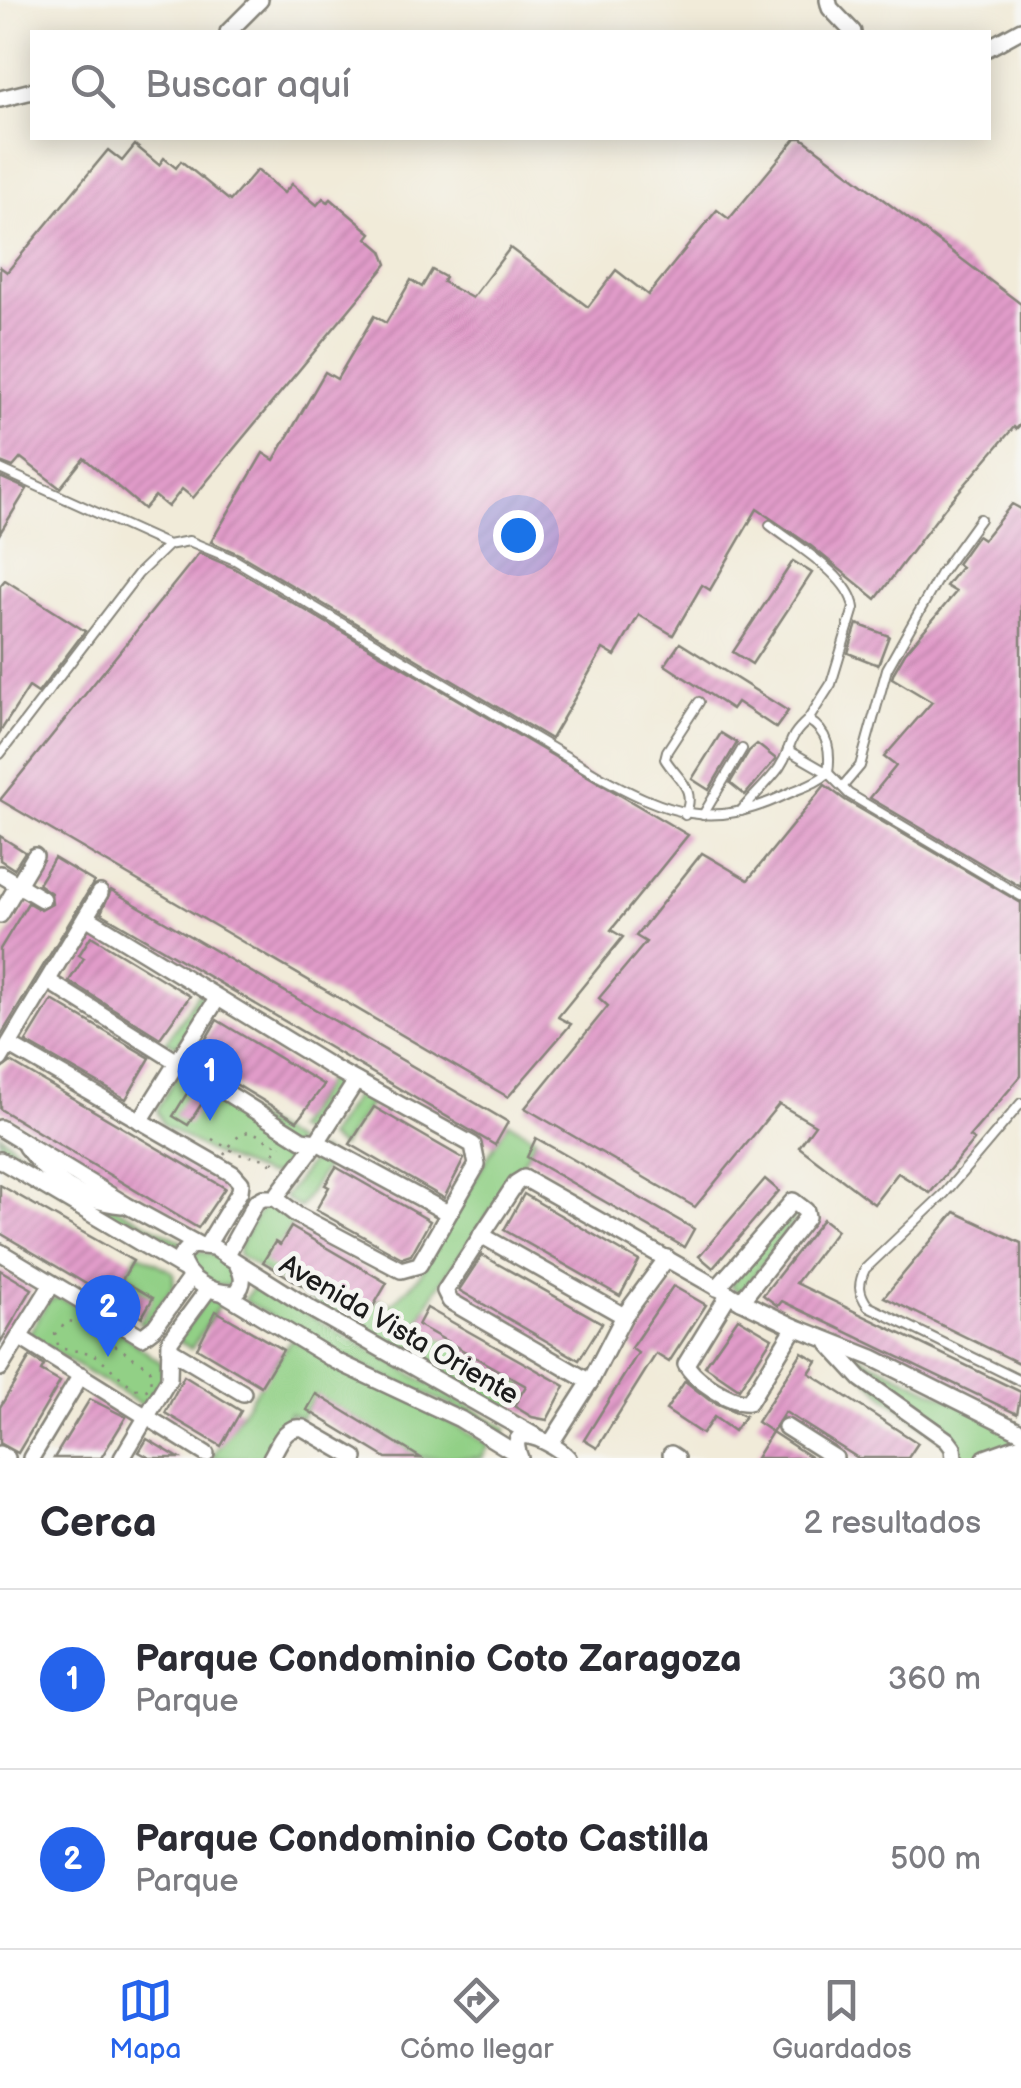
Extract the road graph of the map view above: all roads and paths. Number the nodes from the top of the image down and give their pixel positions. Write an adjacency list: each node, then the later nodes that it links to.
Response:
1 (260, 0): 3 (street)
2 (828, 0): 4 (street)
3 (230, 30)
4 (851, 30)
5 (1021, 30): 6 (street)
6 (991, 46)
7 (30, 92): 8 (street)
8 (0, 99)
9 (0, 468): 12 (lane)
10 (980, 519): 19 (lane)
11 (770, 526): 14 (lane)
12 (168, 545): 17 (lane); 21 (lane)
13 (699, 702): 21 (lane)
14 (808, 720): 16 (lane); 18 (lane)
15 (742, 750): 22 (lane)
16 (788, 750): 18 (lane); 20 (lane)
17 (0, 754)
18 (828, 773): 19 (lane); 20 (lane)
19 (843, 786): 27 (lane)
20 (740, 812): 22 (lane)
21 (686, 815): 22 (lane)
22 (703, 815)
23 (35, 856): 25 (street)
24 (0, 874): 25 (street)
25 (18, 885): 28 (street); 29 (street)
26 (100, 893): 30 (street)
27 (1021, 896)
28 (42, 899)
29 (0, 916)
30 (86, 918): 31 (street); 32 (street)
31 (48, 981): 33 (street); 34 (street)
32 (217, 1000): 34 (street); 35 (street)
33 (5, 1052): 37 (street)
34 (178, 1064): 37 (street); 40 (street)
35 (356, 1081): 40 (street); 47 (street)
36 (1021, 1103): 65 (lane)
37 (140, 1121): 43 (street)
38 (0, 1128): 49 (street, Avenida Vista Oriente)
39 (212, 1139): 41 (path)
40 (318, 1142): 45 (street); 47 (street)
41 (229, 1148): 43 (path); 44 (path); 44 (path)
42 (0, 1160): 53 (street, Avenida Vista Oriente)
43 (218, 1165): 49 (street)
44 (275, 1168): 45 (path)
45 (289, 1179): 46 (street)
46 (275, 1198): 47 (street); 52 (street)
47 (448, 1213)
48 (482, 1235): 51 (street); 57 (street); 66 (street)
49 (203, 1245): 52 (street, Avenida Vista Oriente); 53 (street)
50 (0, 1252): 54 (street)
51 (667, 1258): 56 (street); 57 (street)
52 (232, 1261): 55 (street, Avenida Vista Oriente); 71 (street, Avenida Vista Oriente)
53 (187, 1272): 55 (street, Avenida Vista Oriente); 58 (street)
54 (52, 1284): 58 (street); 60 (street)
55 (217, 1291): 62 (street); 76 (street, Avenida Vista Oriente)
56 (729, 1295): 56 (street); 59 (street); 59 (street)
57 (624, 1316): 66 (street)
58 (111, 1319): 58 (path)
59 (794, 1327): 61 (street)
60 (19, 1337): 63 (street); 64 (street)
61 (822, 1338): 70 (street); 84 (street)
62 (171, 1350): 67 (street); 68 (street)
63 (0, 1368)
64 (81, 1375): 68 (street); 78 (street)
65 (1021, 1380)
66 (590, 1382): 72 (street)
67 (243, 1393)
68 (147, 1416): 75 (street); 79 (street)
69 (786, 1427): 83 (street)
70 (1021, 1432)
71 (535, 1436): 72 (street, Avenida Vista Oriente); 76 (street, Avenida Vista Oriente)
72 (551, 1443): 82 (street, Avenida Vista Oriente)
73 (1021, 1444): 85 (street)
74 (0, 1454): 77 (street)
75 (206, 1454)
76 (518, 1456)
77 (7, 1458)
78 (31, 1458)
79 (122, 1458)
80 (271, 1458): 81 (street)
81 (355, 1458)
82 (568, 1458)
83 (835, 1458)
84 (954, 1458)
85 (985, 1458)

